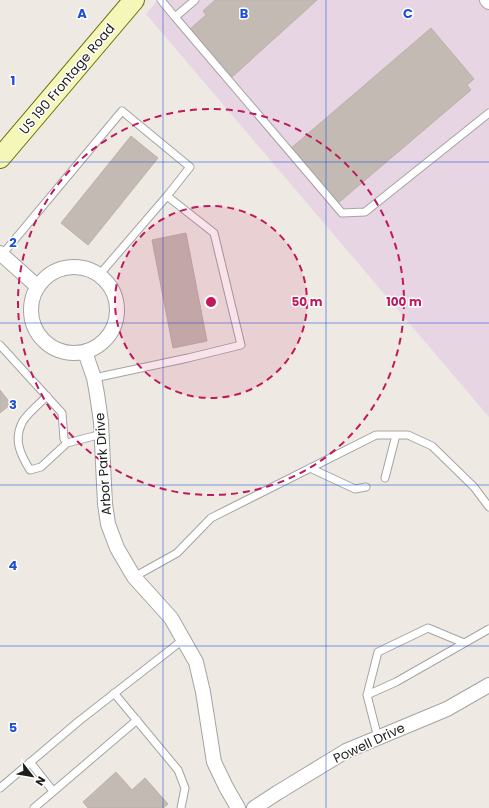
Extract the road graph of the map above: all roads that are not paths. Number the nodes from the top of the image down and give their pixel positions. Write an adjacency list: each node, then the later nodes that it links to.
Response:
1 (134, 0): 6 (main road, US 190 Frontage Road)
2 (161, 0): 4 (lane)
3 (195, 0): 4 (lane)
4 (175, 17): 5 (lane)
5 (489, 113)
6 (0, 158)
7 (167, 196): 8 (lane); 9 (lane); 13 (lane)
8 (1, 255): 10 (street)
9 (100, 274): 10 (street); 12 (street)
10 (38, 287): 12 (street)
11 (0, 345): 14 (lane)
12 (85, 352): 13 (street, Arbor Park Drive)
13 (94, 378): 15 (street, Arbor Park Drive)
14 (47, 396): 17 (lane); 17 (lane)
15 (102, 434): 17 (lane); 22 (street, Arbor Park Drive)
16 (396, 435): 18 (lane); 19 (lane); 21 (lane)
17 (67, 443)
18 (310, 468): 20 (lane); 22 (lane)
19 (385, 478)
20 (366, 487)
21 (489, 507)
22 (134, 577): 24 (street, Arbor Park Drive)
23 (489, 629): 25 (lane)
24 (184, 639): 27 (lane); 36 (street, Arbor Park Drive)
25 (464, 643): 28 (lane); 28 (lane)
26 (489, 685): 30 (street, Powell Drive)
27 (114, 693): 29 (lane); 31 (lane)
28 (368, 694): 30 (lane)
29 (136, 720): 33 (lane); 35 (lane)
30 (378, 738): 37 (street, Powell Drive)
31 (30, 762): 32 (lane); 33 (lane)
32 (0, 788)
33 (53, 791): 34 (lane)
34 (34, 808)
35 (180, 808)
36 (238, 808)
37 (254, 808)

